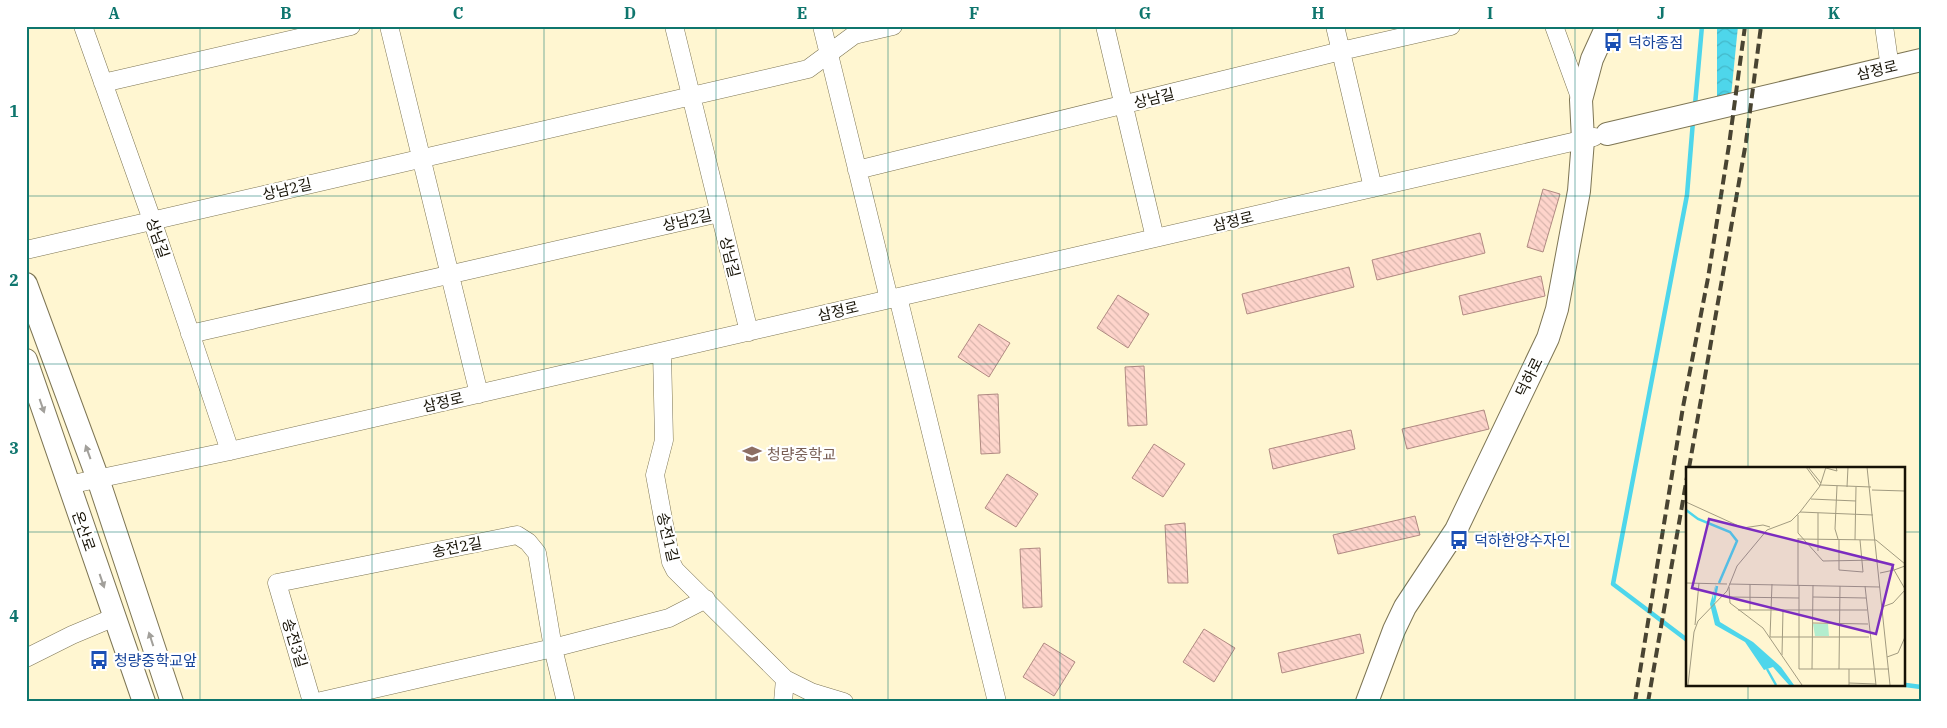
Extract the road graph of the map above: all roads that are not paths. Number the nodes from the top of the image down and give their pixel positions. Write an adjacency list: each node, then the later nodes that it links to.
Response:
1 (83, 26): 17 (street, 상남길)
2 (351, 26): 17 (street)
3 (389, 26): 23 (street)
4 (674, 26): 18 (street, 상남길)
5 (822, 26): 14 (street)
6 (893, 26): 14 (street)
7 (1105, 26): 20 (street)
8 (1335, 26): 13 (street)
9 (1451, 26): 13 (street, 상남길)
10 (1554, 26): 19 (street)
11 (1607, 26): 19 (main road, 덕하로)
12 (1884, 26): 16 (street)
13 (1341, 51): 20 (street, 상남길); 25 (street)
14 (828, 52): 18 (street); 24 (street)
15 (1921, 60): 16 (main road, 삼정로)
16 (1890, 68): 21 (main road, 삼정로)
17 (104, 83): 27 (street, 상남길)
18 (690, 96): 23 (street, 상남2길); 26 (street, 상남길)
19 (1581, 100): 22 (main road, 덕하로)
20 (1124, 106): 24 (street, 상남길); 28 (street)
21 (1607, 134): 22 (street, 삼정로)
22 (1583, 140): 25 (street, 삼정로); 55 (main road, 덕하로)
23 (422, 158): 27 (street, 상남2길); 30 (street)
24 (857, 170): 32 (street)
25 (1373, 188): 28 (street, 삼정로)
26 (719, 213): 30 (street, 상남2길); 33 (street, 상남길)
27 (152, 220): 29 (street, 상남2길); 34 (street, 상남길)
28 (1155, 238): 32 (street, 삼정로)
29 (26, 250)
30 (450, 274): 34 (street, 상남2길); 37 (street)
31 (26, 284): 39 (main road, one-way to 31)
32 (894, 298): 33 (street, 삼정로); 54 (street)
33 (749, 332): 35 (street, 삼정로)
34 (190, 334): 38 (street, 상남길)
35 (662, 352): 37 (street, 삼정로); 42 (street, 송전1길)
36 (26, 360): 40 (main road, 온산로, one-way to 40)
37 (479, 394): 38 (street, 삼정로)
38 (230, 451): 39 (street, 삼정로)
39 (98, 479): 40 (street, 삼정로); 48 (main road, one-way to 39)
40 (68, 485): 43 (main road, 온산로, one-way to 43)
41 (277, 583): 44 (street, 송전2길); 49 (street, 송전3길)
42 (706, 599): 44 (street); 46 (street, 송전1길)
43 (115, 617): 45 (street); 47 (main road, 온산로)
44 (553, 648): 50 (street); 51 (street, 송전2길)
45 (26, 658)
46 (784, 678): 52 (street); 53 (street, 송전1길)
47 (144, 702)
48 (172, 702)
49 (312, 702)
50 (317, 702)
51 (566, 702)
52 (783, 702)
53 (844, 702)
54 (996, 702)
55 (1367, 702)

